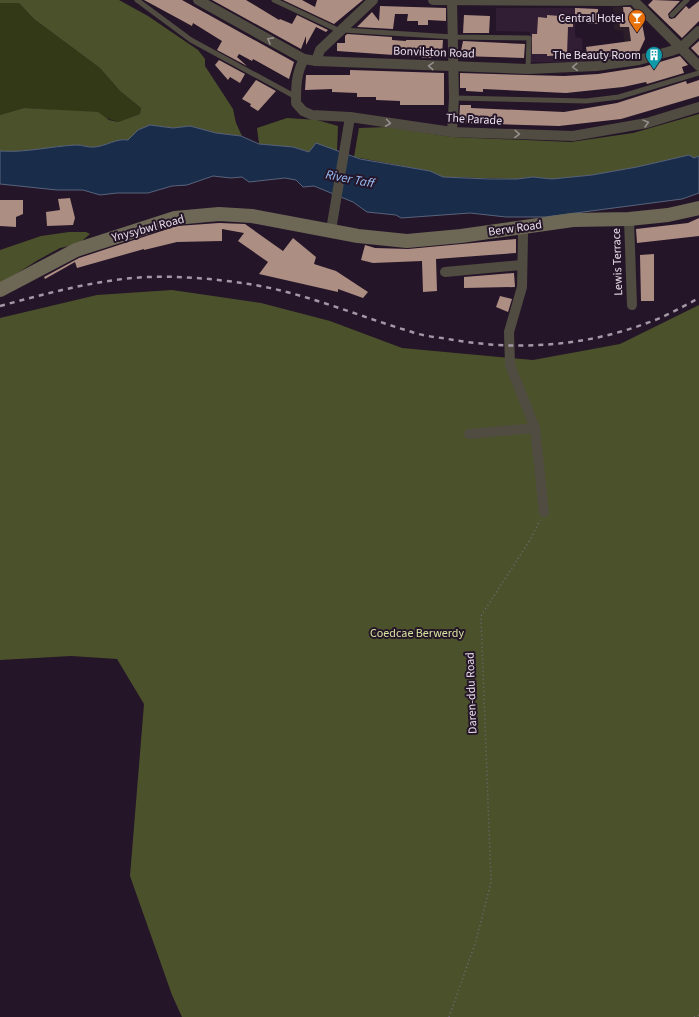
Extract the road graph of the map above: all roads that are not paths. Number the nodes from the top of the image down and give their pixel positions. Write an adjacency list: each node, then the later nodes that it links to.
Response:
1 (137, 0): 20 (lane)
2 (198, 0): 14 (street, Bonvilston Road, one-way to 2)
3 (274, 0): 10 (lane)
4 (373, 0): 10 (street)
5 (433, 0): 6 (street)
6 (452, 0): 8 (street); 12 (street)
7 (687, 0): 9 (lane)
8 (636, 1): 13 (street)
9 (672, 14)
10 (342, 30): 12 (lane); 15 (street)
11 (699, 30): 13 (street)
12 (453, 38): 16 (street); 18 (lane)
13 (682, 47): 17 (street); 18 (street, Bonvilston Road, one-way to 18)
14 (304, 59): 15 (street, Bonvilston Road); 20 (street)
15 (316, 61): 16 (street, Bonvilston Road, one-way to 15)
16 (452, 66): 18 (street, Bonvilston Road); 21 (street)
17 (699, 66)
18 (528, 69)
19 (699, 73): 21 (lane)
20 (296, 98): 23 (street, The Parade)
21 (454, 98): 24 (street)
22 (699, 107): 24 (street, The Parade, one-way to 22)
23 (350, 117): 24 (street, The Parade, one-way to 24); 27 (street)
24 (452, 132)
25 (699, 208): 26 (main road, Berw Road)
26 (629, 219): 28 (main road, Berw Road); 32 (street, Lewis Terrace)
27 (332, 226): 28 (main road, Berw Road); 31 (main road, Ynysybwl Road)
28 (520, 227): 29 (street)
29 (521, 265): 30 (street); 33 (street)
30 (445, 272)
31 (0, 290)
32 (632, 305)
33 (535, 428): 34 (street); 35 (street)
34 (469, 434)
35 (544, 512)

